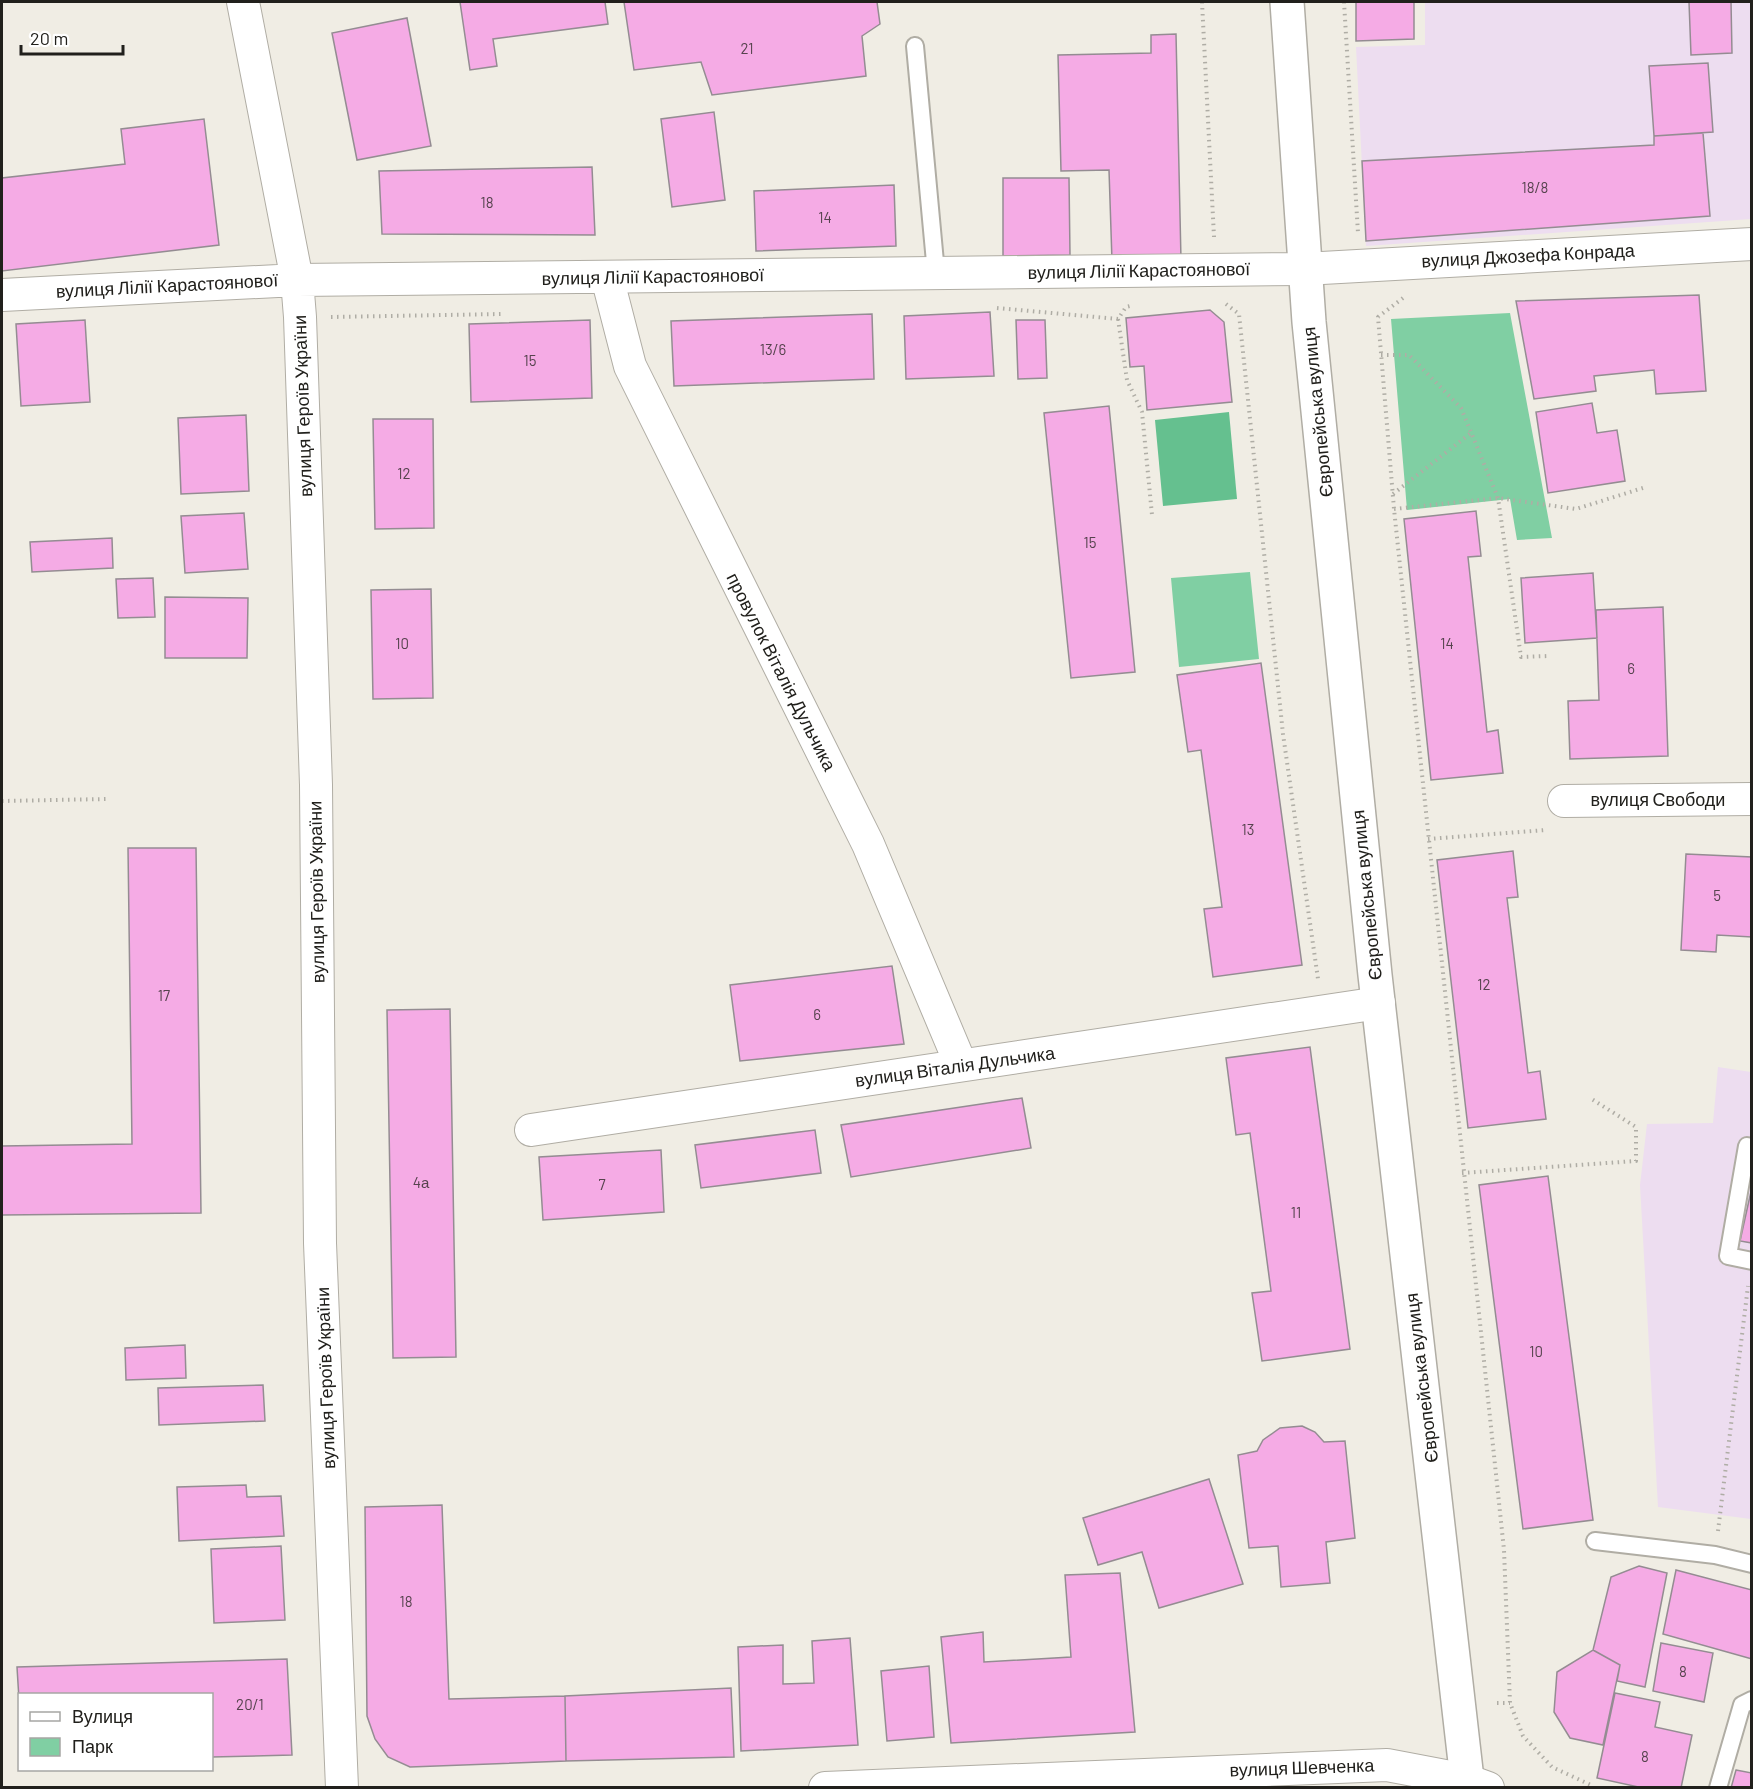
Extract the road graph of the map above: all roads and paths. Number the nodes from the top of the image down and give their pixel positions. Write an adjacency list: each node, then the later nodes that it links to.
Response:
1 (243, 2): 12 (street, вулиця Героїв України)
2 (1202, 2): 7 (path)
3 (1287, 2): 9 (street, Європейська вулиця)
4 (1344, 2): 6 (path)
5 (915, 46): 10 (lane)
6 (1358, 237)
7 (1214, 240)
8 (1752, 244): 9 (street, вулиця Джозефа Конрада)
9 (1304, 269): 10 (street, вулиця Лілії Карастоянової); 31 (street, Європейська вулиця)
10 (936, 273): 11 (street, вулиця Лілії Карастоянової)
11 (607, 277): 12 (street, вулиця Лілії Карастоянової); 32 (street, провулок Віталія Дульчика)
12 (297, 280): 13 (street, вулиця Лілії Карастоянової); 47 (street, вулиця Героїв України)
13 (2, 295)
14 (1413, 297): 17 (path)
15 (1221, 301): 30 (path)
16 (1118, 319): 23 (path)
17 (1381, 355): 18 (path); 20 (path)
18 (1471, 433): 20 (path); 21 (path)
19 (1646, 487): 21 (path)
20 (1393, 494): 22 (path)
21 (1498, 498): 22 (path); 24 (path)
22 (1394, 509): 29 (path)
23 (1152, 515)
24 (1549, 656)
25 (106, 799): 27 (path)
26 (1752, 799): 28 (street, вулиця Свободи)
27 (2, 801)
28 (1559, 815): 29 (path)
29 (1428, 839): 36 (path)
30 (1318, 982)
31 (1378, 1003): 32 (street, вулиця Віталія Дульчика); 45 (street, Європейська вулиця)
32 (961, 1065): 34 (street, вулиця Віталія Дульчика)
33 (1590, 1098): 36 (path)
34 (531, 1130)
35 (1752, 1147): 37 (lane)
36 (1462, 1173): 43 (path)
37 (1751, 1261): 39 (path)
38 (1595, 1541): 39 (lane)
39 (1715, 1555): 40 (lane)
40 (1752, 1564)
41 (1752, 1700): 49 (lane)
42 (1497, 1703): 43 (path)
43 (1510, 1703): 46 (path)
44 (1162, 1781): 45 (street, вулиця Шевченка); 48 (street, вулиця Шевченка)
45 (1474, 1785)
46 (1593, 1786)
47 (342, 1788)
48 (825, 1788)
49 (1718, 1788)

